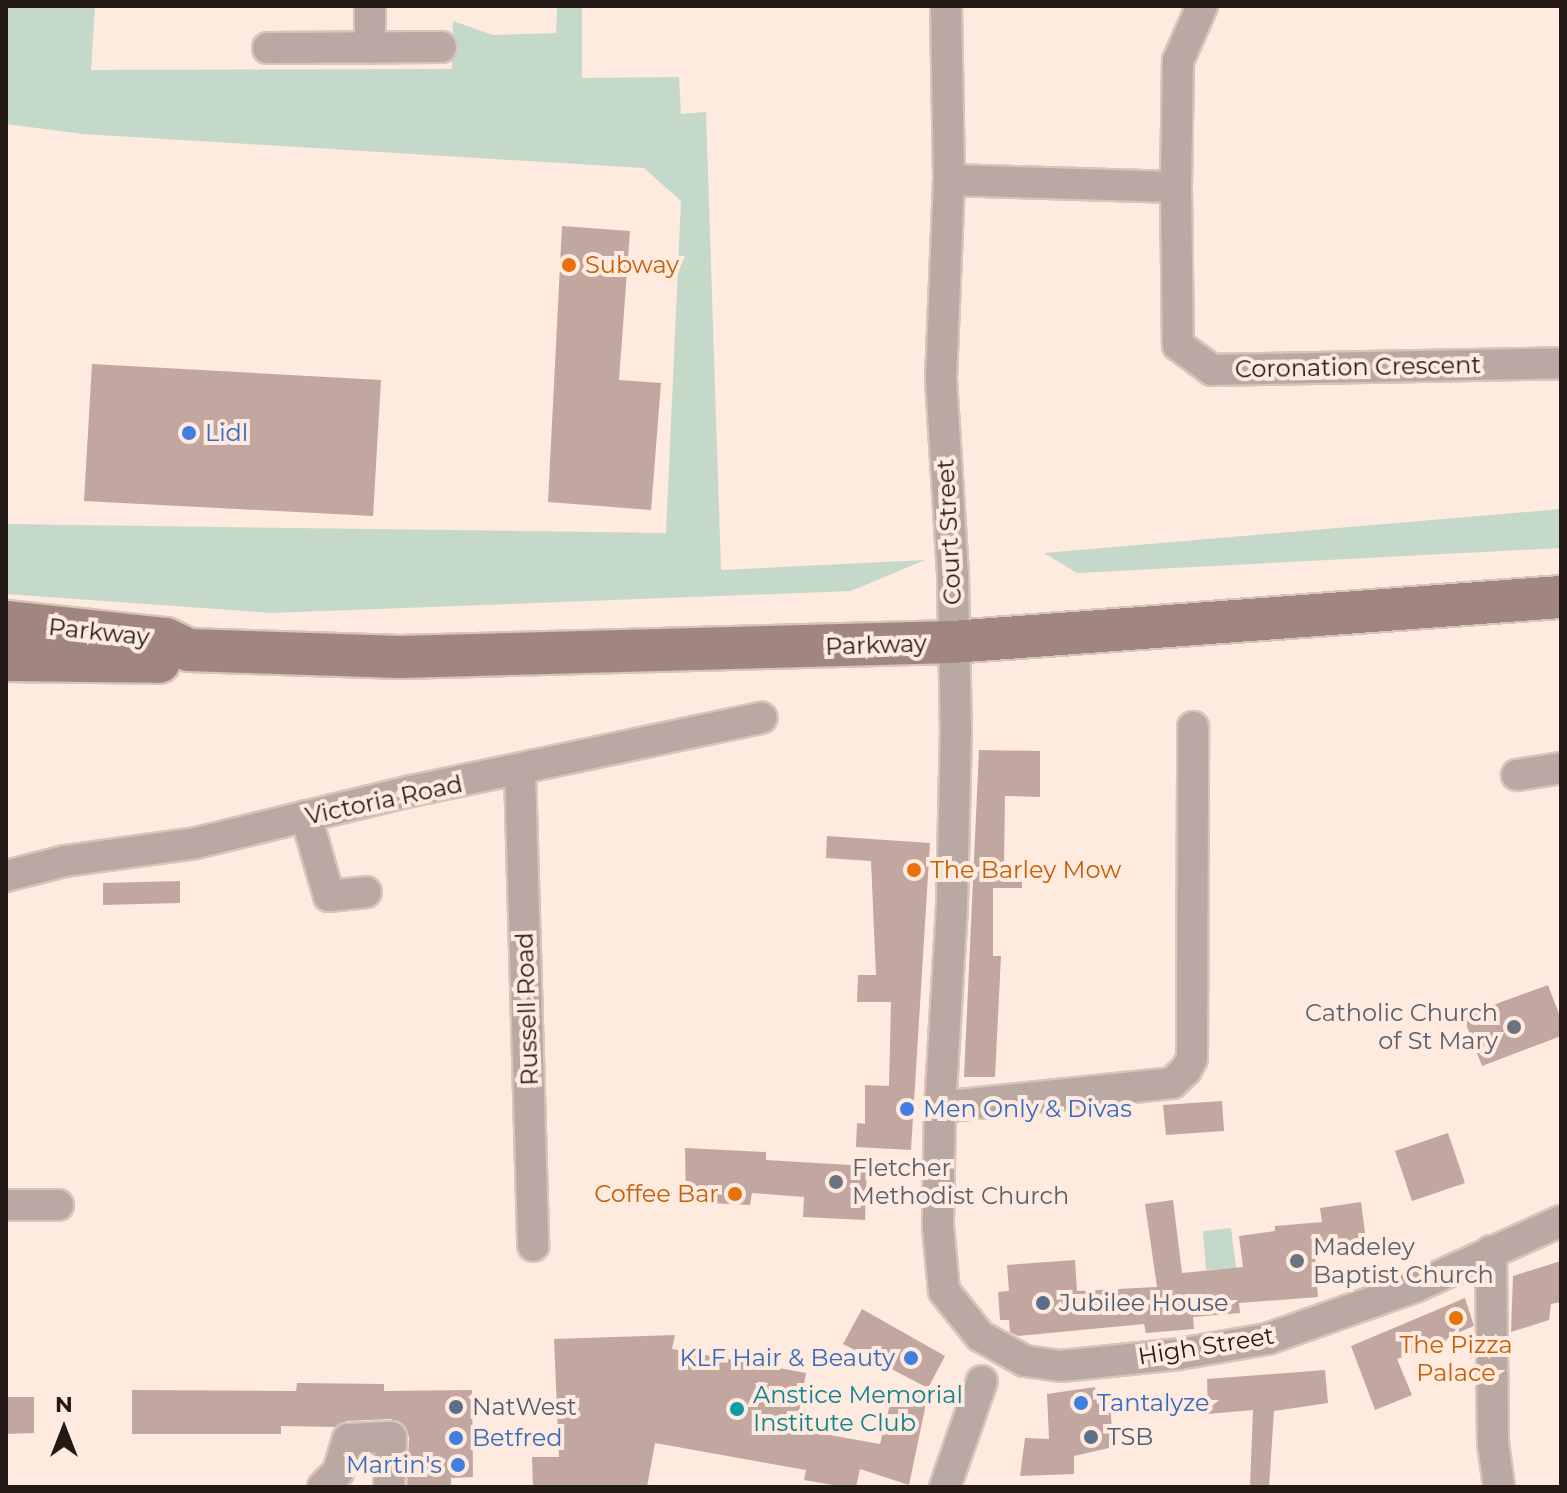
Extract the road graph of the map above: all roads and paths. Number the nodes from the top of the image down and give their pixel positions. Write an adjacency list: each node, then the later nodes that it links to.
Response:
1 (370, 6): 6 (street)
2 (946, 6): 7 (street, Court Street)
3 (1202, 6): 8 (street, Coronation Crescent)
4 (441, 47): 6 (street)
5 (268, 48): 6 (street)
6 (370, 48)
7 (949, 180): 8 (street); 12 (street, Court Street)
8 (1176, 187): 9 (street, Coronation Crescent)
9 (1561, 363)
10 (1561, 597): 12 (street, Parkway)
11 (6, 622): 13 (street, Parkway)
12 (952, 642): 13 (street, Parkway); 23 (street, Court Street)
13 (189, 650): 14 (street, Parkway)
14 (6, 660)
15 (761, 718): 18 (street, Victoria Road)
16 (1193, 727): 23 (street)
17 (1561, 768): 19 (street)
18 (520, 771): 20 (street, Victoria Road); 27 (street, Russell Road)
19 (1517, 775)
20 (306, 816): 21 (street, Victoria Road); 22 (street)
21 (6, 876)
22 (366, 892)
23 (940, 1107): 29 (street, Court Street)
24 (6, 1205): 25 (street)
25 (58, 1205)
26 (1561, 1221): 28 (street, High Street)
27 (533, 1246)
28 (1491, 1251): 30 (street, High Street); 35 (street)
29 (980, 1336): 30 (street, High Street); 31 (street)
30 (1022, 1359): 31 (street)
31 (982, 1381): 34 (street)
32 (323, 1487): 33 (street)
33 (389, 1487)
34 (945, 1487)
35 (1499, 1487)

